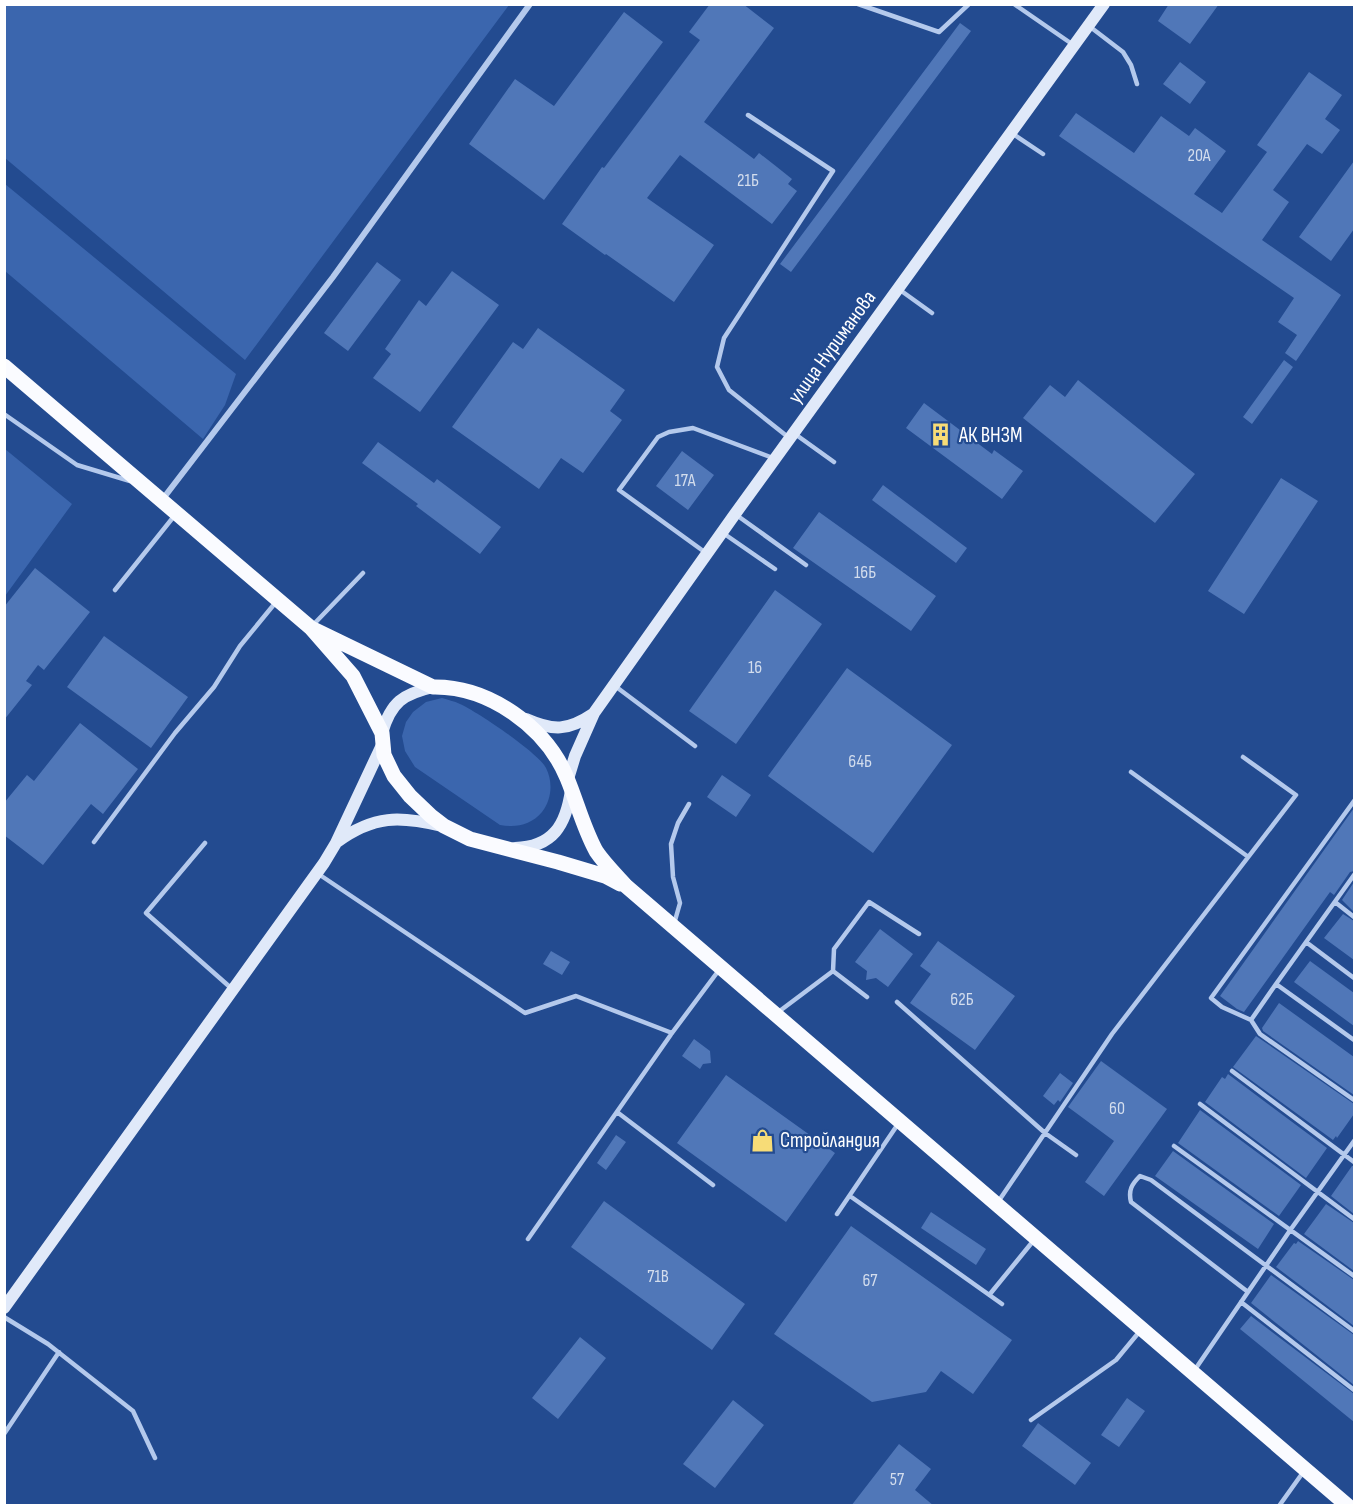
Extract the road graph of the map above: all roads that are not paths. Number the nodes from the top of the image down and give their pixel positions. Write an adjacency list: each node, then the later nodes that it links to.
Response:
1 (530, 4): 20 (street)
2 (858, 4): 3 (lane)
3 (969, 4)
4 (1014, 4): 7 (lane)
5 (1104, 4): 6 (main road, улица Нуриманова)
6 (1089, 26): 7 (main road, улица Нуриманова); 8 (lane)
7 (1075, 46): 10 (main road, улица Нуриманова)
8 (1137, 84)
9 (748, 116): 16 (lane)
10 (1011, 133): 11 (lane); 12 (main road, улица Нуриманова)
11 (1043, 154)
12 (898, 289): 13 (lane); 16 (main road, улица Нуриманова)
13 (932, 313)
14 (4, 366): 19 (main road)
15 (4, 414): 19 (lane)
16 (792, 436): 17 (main road, улица Нуриманова); 18 (lane)
17 (776, 459): 22 (main road, улица Нуриманова); 24 (lane)
18 (834, 462)
19 (142, 484): 20 (main road)
20 (161, 500): 21 (main road)
21 (176, 513): 28 (lane); 29 (main road)
22 (735, 514): 23 (main road, улица Нуриманова); 25 (lane)
23 (723, 532): 24 (main road, улица Нуриманова); 26 (lane)
24 (708, 554): 31 (main road, улица Нуриманова)
25 (806, 565)
26 (775, 568)
27 (363, 573): 30 (lane)
28 (115, 590)
29 (278, 600): 30 (main road); 43 (lane)
30 (311, 628): 32 (main road); 35 (main road)
31 (615, 686): 33 (main road, улица Нуриманова); 36 (lane)
32 (433, 687): 34 (main road); 35 (main road)
33 (594, 713): 34 (main road); 39 (main road)
34 (514, 714): 39 (main road)
35 (382, 739): 42 (main road); 45 (main road)
36 (695, 746)
37 (1243, 757): 47 (lane)
38 (1131, 772): 47 (lane)
39 (569, 785): 46 (main road); 50 (main road)
40 (1354, 801): 64 (lane)
41 (688, 804): 53 (lane)
42 (444, 826): 45 (main road); 46 (main road)
43 (94, 842)
44 (205, 843): 60 (lane)
45 (336, 843): 48 (main road)
46 (499, 846): 50 (main road)
47 (1247, 856): 72 (lane)
48 (317, 873): 60 (main road); 65 (lane)
49 (1354, 875): 51 (lane)
50 (626, 886): 53 (main road)
51 (1335, 902): 52 (lane); 55 (lane)
52 (1354, 917)
53 (674, 928): 56 (main road)
54 (920, 934): 57 (lane)
55 (1306, 942): 58 (lane); 59 (lane)
56 (721, 968): 63 (main road); 65 (lane)
57 (833, 971): 61 (lane); 63 (lane)
58 (1354, 978)
59 (1276, 984): 64 (lane); 66 (lane)
60 (233, 990): 93 (main road)
61 (867, 997)
62 (897, 1002): 72 (lane)
63 (775, 1014): 71 (main road)
64 (1251, 1020): 68 (lane)
65 (672, 1033): 70 (lane)
66 (1354, 1040)
67 (1232, 1071): 75 (lane)
68 (1354, 1100)
69 (1200, 1104): 79 (lane)
70 (617, 1112): 78 (lane); 86 (lane)
71 (900, 1122): 80 (lane); 81 (main road)
72 (1045, 1133): 76 (lane); 81 (lane)
73 (1354, 1141): 75 (lane)
74 (1174, 1146): 84 (lane)
75 (1344, 1154): 77 (lane); 79 (lane)
76 (1076, 1155)
77 (1354, 1162)
78 (713, 1185)
79 (1317, 1192): 83 (lane); 84 (lane)
80 (850, 1196): 82 (lane); 90 (lane)
81 (997, 1204): 85 (main road)
82 (837, 1214)
83 (1354, 1219)
84 (1291, 1229): 87 (lane); 88 (lane)
85 (1036, 1238): 90 (lane); 95 (main road)
86 (528, 1239)
87 (1266, 1265): 89 (lane); 89 (lane); 96 (lane)
88 (1354, 1276)
89 (1248, 1292): 91 (lane)
90 (990, 1294): 92 (lane)
91 (1241, 1302): 98 (lane); 99 (lane)
92 (1002, 1304)
93 (4, 1308)
94 (4, 1317): 97 (lane)
95 (1142, 1329): 98 (main road); 100 (lane)
96 (1354, 1330)
97 (59, 1352): 101 (lane); 102 (lane)
98 (1193, 1373): 103 (main road)
99 (1354, 1390)
100 (1031, 1420)
101 (4, 1434)
102 (155, 1458)
103 (1306, 1469): 104 (lane); 105 (main road)
104 (1279, 1506)
105 (1348, 1506)

